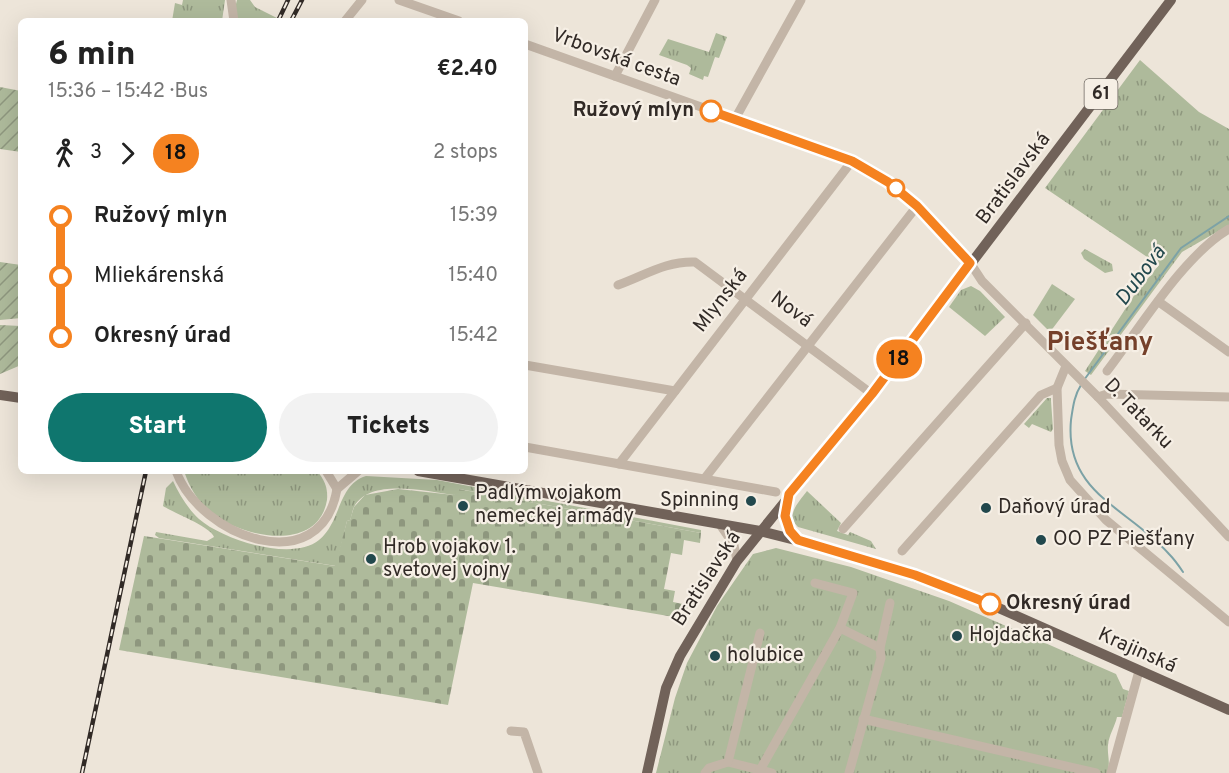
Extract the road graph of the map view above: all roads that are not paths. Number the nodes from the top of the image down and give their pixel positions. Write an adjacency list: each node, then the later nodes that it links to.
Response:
1 (231, 0): 7 (street)
2 (362, 0): 8 (street)
3 (399, 0): 9 (street)
4 (655, 0): 11 (street)
5 (801, 0): 12 (street)
6 (1171, 0): 16 (main road, Bratislavská / 61)
7 (234, 18)
8 (347, 18)
9 (450, 18)
10 (528, 45): 11 (street, Vrbovská cesta)
11 (615, 76): 12 (street, Vrbovská cesta)
12 (735, 119): 13 (street, Vrbovská cesta)
13 (852, 161): 14 (street, Vrbovská cesta); 18 (street, Mlynská)
14 (917, 206): 16 (street, Vrbovská cesta); 21 (street)
15 (1226, 231): 19 (street)
16 (970, 263): 20 (street, D. Tatarku); 29 (main road, Bratislavská / 61)
17 (618, 285): 18 (street, Nová)
18 (746, 298): 21 (street, Nová); 27 (street, Mlynská)
19 (1159, 302): 22 (street); 25 (street)
20 (1026, 322): 24 (street, D. Tatarku); 44 (street)
21 (808, 345): 29 (street, Nová); 39 (street)
22 (1229, 352)
23 (528, 366): 27 (street)
24 (1066, 366): 26 (street); 30 (street, D. Tatarku)
25 (1107, 371)
26 (1057, 388): 48 (street); 52 (street)
27 (675, 391): 34 (street, Mlynská)
28 (0, 394): 31 (main road)
29 (872, 394): 42 (main road, Bratislavská / 61)
30 (1096, 395): 32 (street); 46 (street, D. Tatarku)
31 (18, 397)
32 (1229, 397)
33 (528, 448): 34 (street)
34 (619, 464): 39 (street)
35 (178, 474): 40 (street)
36 (328, 474): 40 (street)
37 (354, 474): 40 (street)
38 (435, 474): 43 (main road)
39 (705, 478): 41 (street)
40 (337, 489)
41 (776, 492)
42 (789, 494): 45 (main road, Bratislavská / 61); 47 (main road)
43 (721, 526): 45 (main road); 49 (street)
44 (843, 529)
45 (760, 531): 47 (main road, Krajinská); 49 (main road, Bratislavská / 61)
46 (1229, 537)
47 (798, 540): 56 (main road, Krajinská)
48 (902, 551)
49 (737, 561): 63 (main road, Bratislavská / 61)
50 (815, 583): 53 (street)
51 (890, 603): 55 (street)
52 (1229, 622)
53 (840, 628): 55 (street); 61 (street)
54 (760, 633): 60 (street)
55 (880, 648): 58 (street)
56 (1138, 671): 57 (main road, Krajinská); 68 (street)
57 (1228, 707)
58 (862, 719): 66 (street); 67 (street)
59 (511, 731): 62 (street)
60 (728, 762): 61 (street); 64 (street)
61 (760, 770): 65 (street)
62 (538, 773)
63 (647, 773)
64 (705, 773)
65 (772, 773)
66 (849, 773)
67 (1096, 773)
68 (1111, 773)

